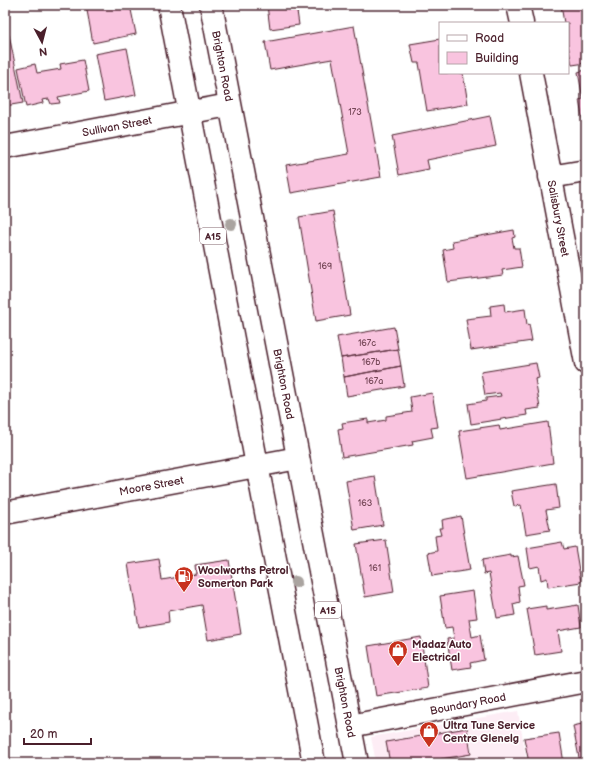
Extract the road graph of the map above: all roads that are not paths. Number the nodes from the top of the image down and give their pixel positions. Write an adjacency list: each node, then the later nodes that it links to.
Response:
1 (169, 5): 7 (main road, A15)
2 (211, 5): 6 (main road, Brighton Road / A15)
3 (518, 5): 4 (main road)
4 (522, 22)
5 (531, 74): 10 (main road, Salisbury Street)
6 (229, 105): 7 (main road, Sullivan Street); 12 (main road, Brighton Road / A15)
7 (188, 113): 8 (main road, Sullivan Street); 13 (main road, A15)
8 (5, 147)
9 (586, 171): 10 (main road)
10 (550, 177): 11 (main road, Salisbury Street)
11 (586, 363)
12 (298, 458): 13 (main road, Moore Street); 16 (main road, Brighton Road / A15)
13 (258, 466): 14 (main road, Moore Street); 17 (main road, A15)
14 (5, 513)
15 (586, 680): 16 (main road, Boundary Road)
16 (350, 726): 18 (main road, Brighton Road / A15)
17 (314, 763)
18 (357, 763)

